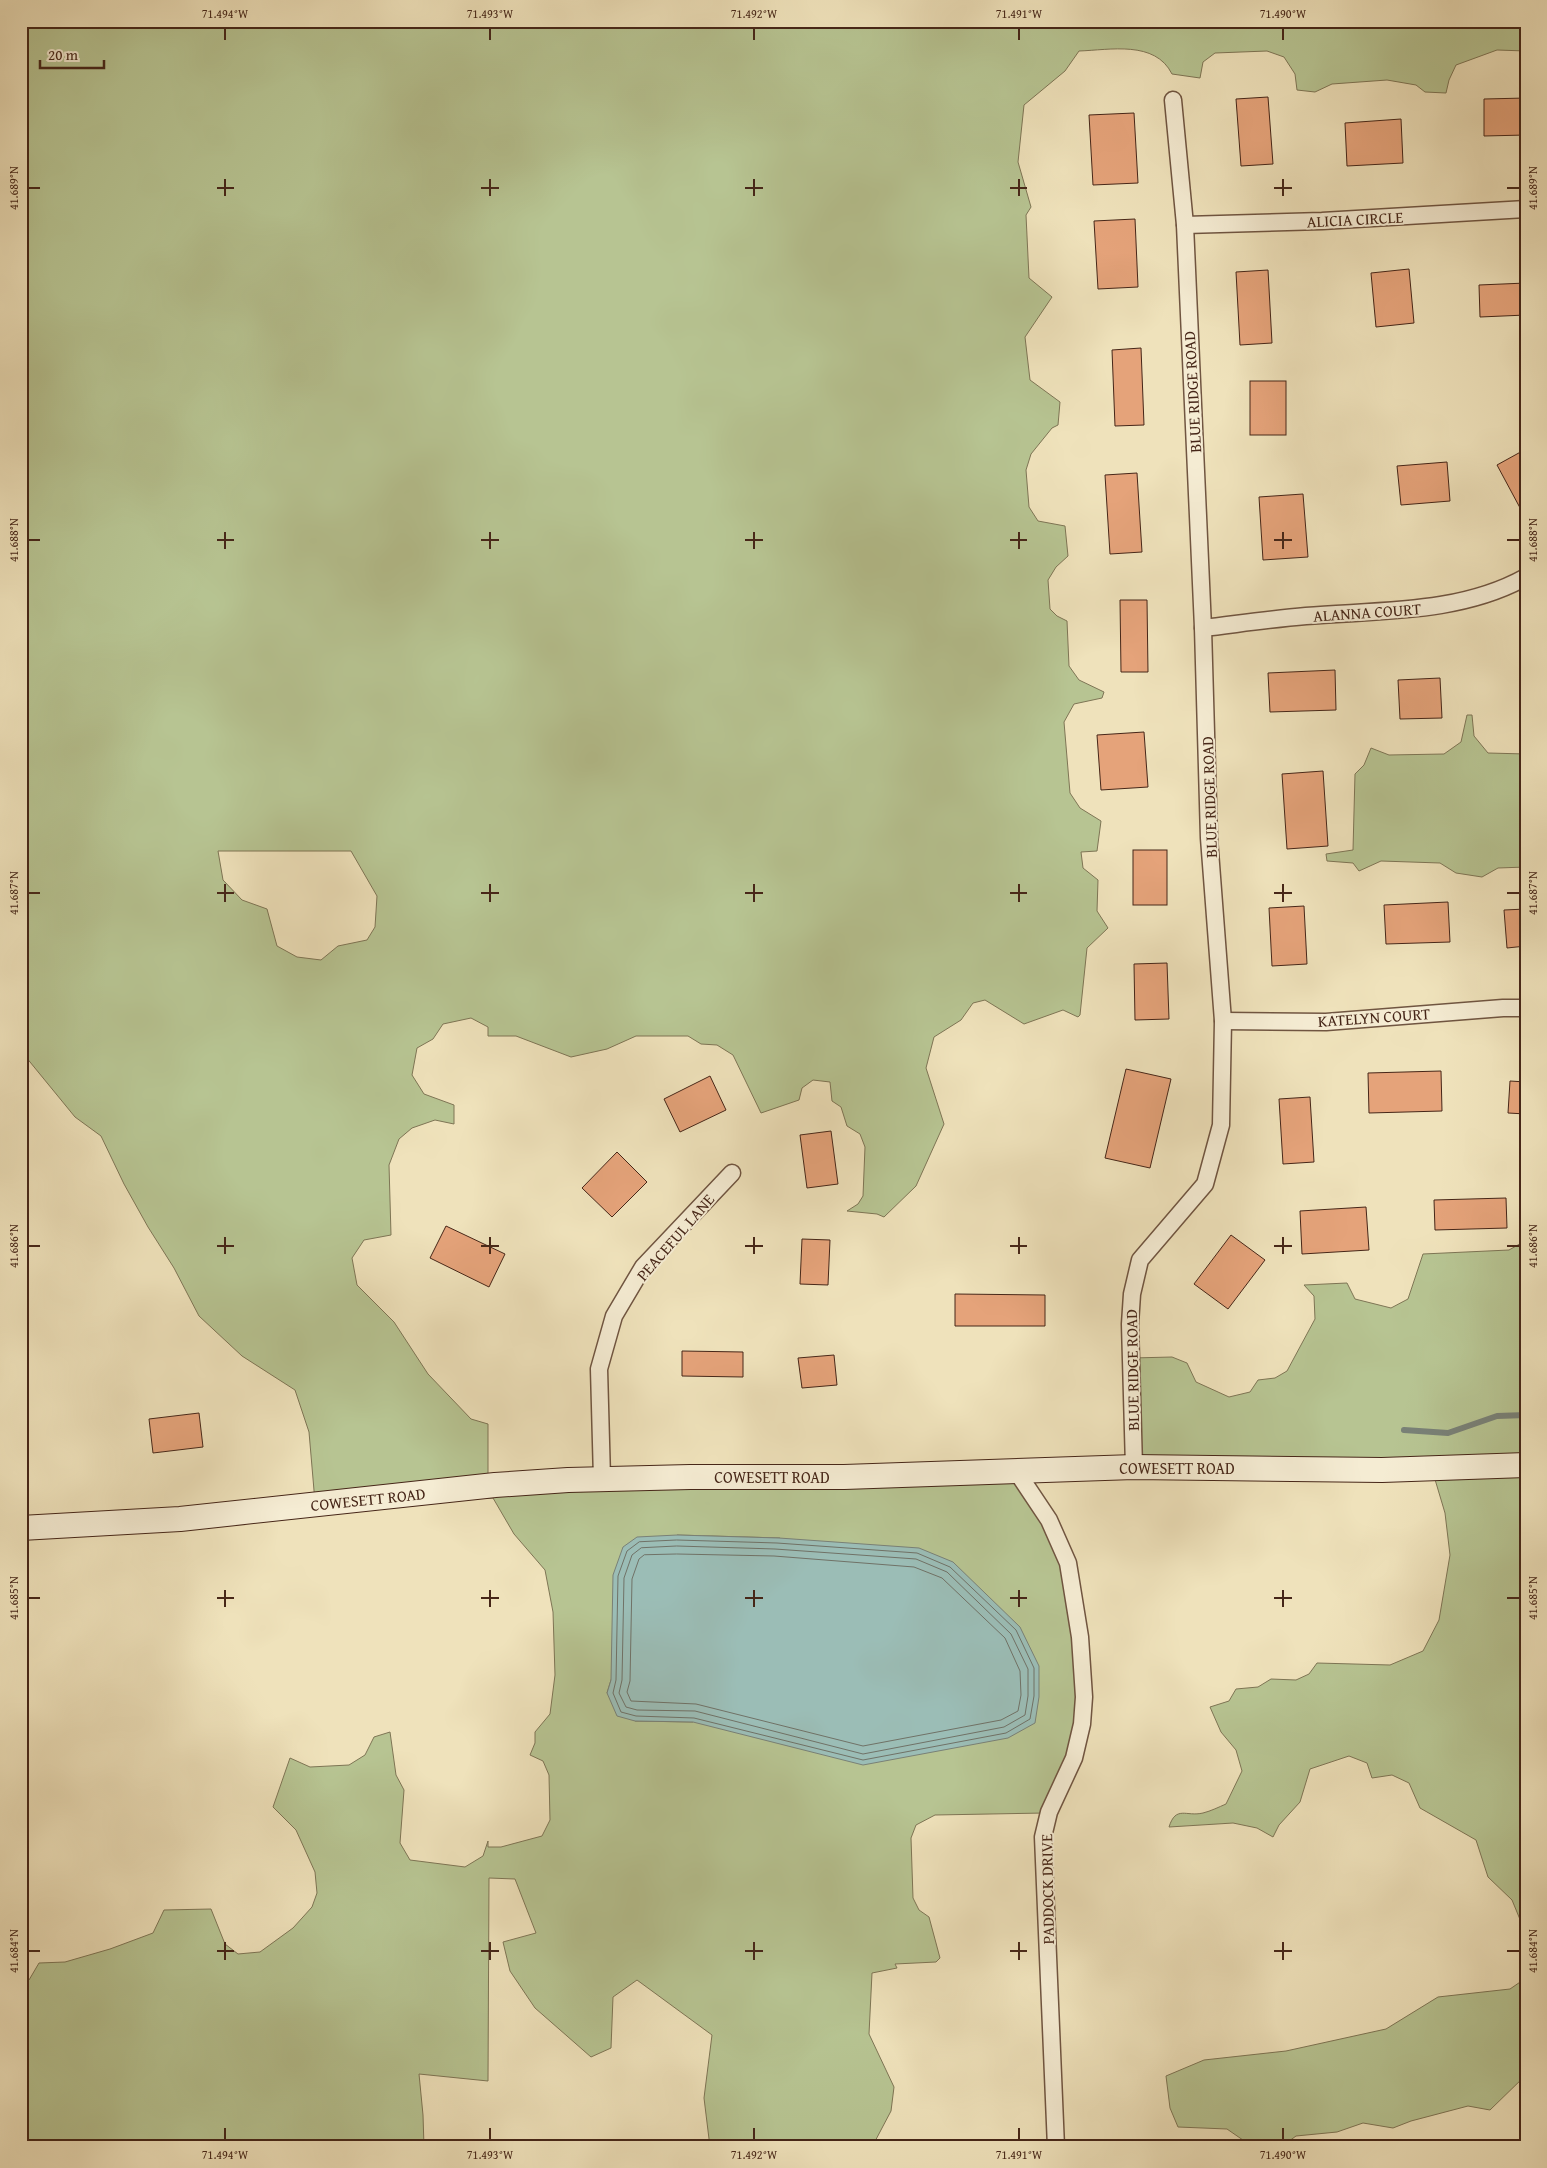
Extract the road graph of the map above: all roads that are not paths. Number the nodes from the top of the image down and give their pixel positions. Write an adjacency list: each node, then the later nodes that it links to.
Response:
1 (1173, 100): 3 (street, BLUE RIDGE ROAD)
2 (1526, 209): 3 (street, ALICIA CIRCLE)
3 (1185, 225): 5 (street, BLUE RIDGE ROAD)
4 (1526, 577): 5 (street, ALANNA COURT)
5 (1203, 628): 7 (street, BLUE RIDGE ROAD)
6 (1526, 1008): 7 (street, KATELYN COURT)
7 (1223, 1021): 10 (street, BLUE RIDGE ROAD)
8 (732, 1173): 12 (street, PEACEFUL LANE)
9 (1526, 1465): 10 (main road, COWESETT ROAD)
10 (1134, 1467): 11 (main road, COWESETT ROAD)
11 (1017, 1472): 12 (main road, COWESETT ROAD); 14 (street, PADDOCK DRIVE)
12 (602, 1479): 13 (main road, COWESETT ROAD)
13 (21, 1528)
14 (1056, 2147)

